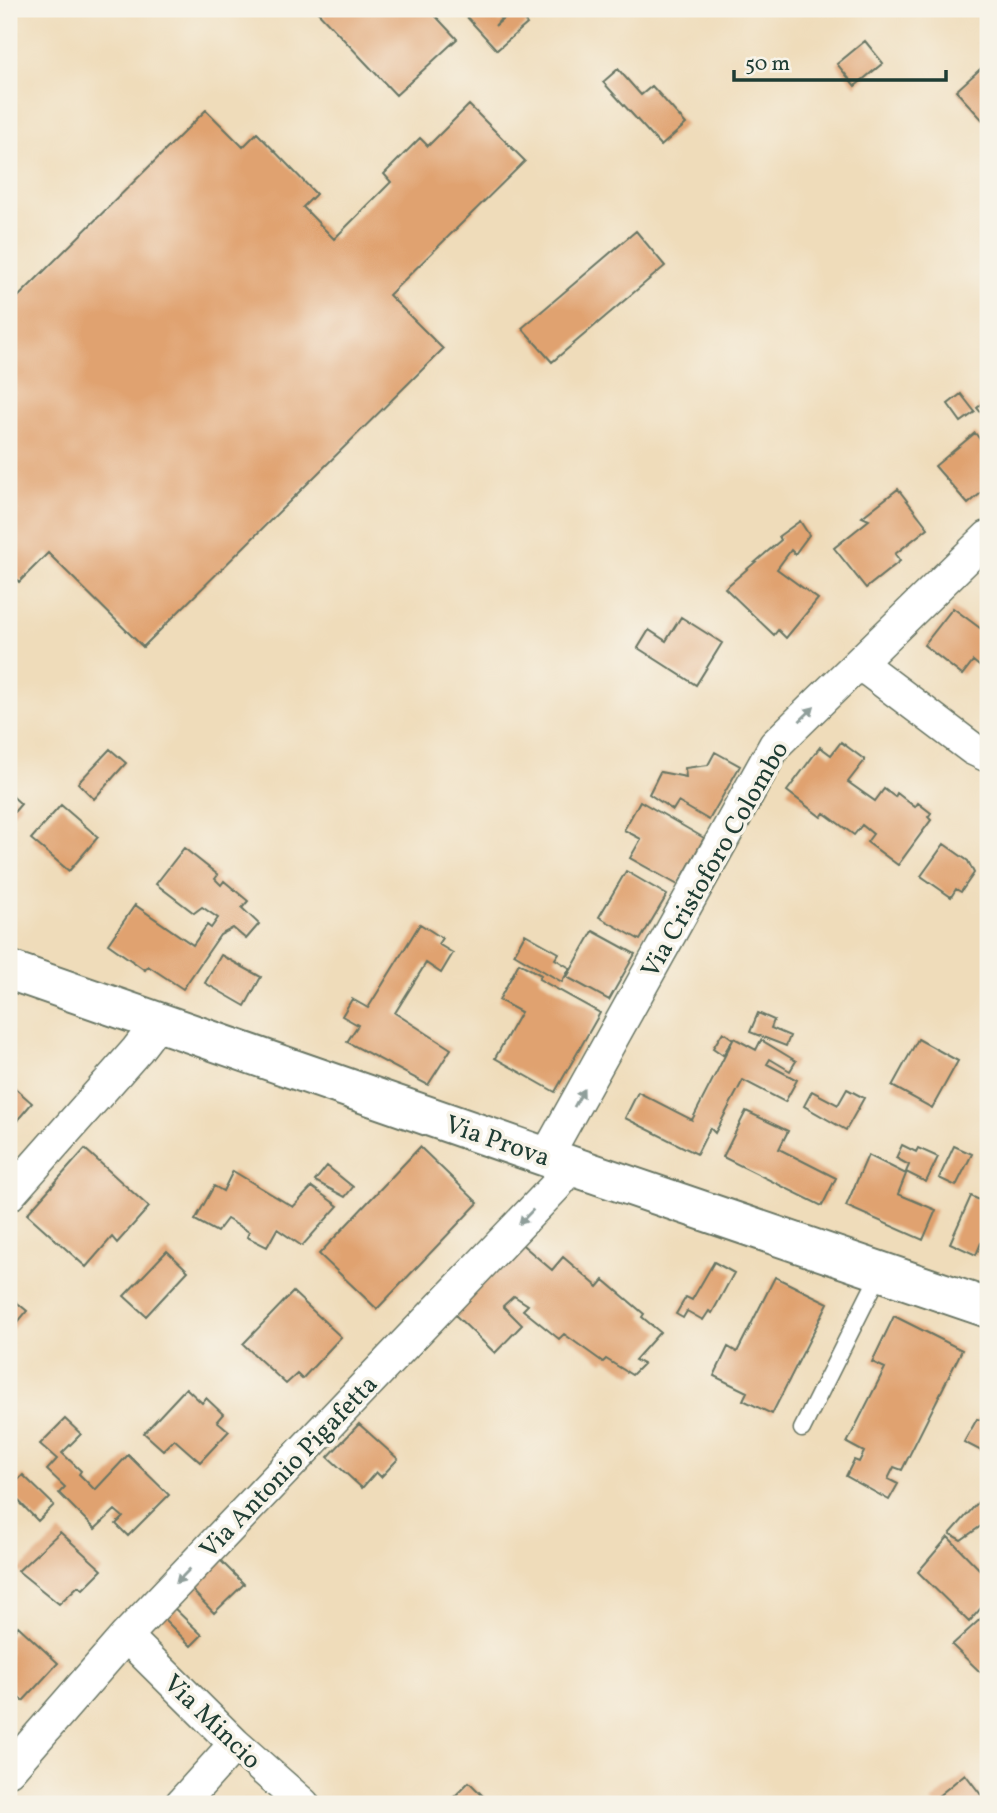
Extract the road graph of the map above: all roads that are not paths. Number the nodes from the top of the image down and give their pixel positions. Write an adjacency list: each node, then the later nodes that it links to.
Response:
1 (988, 537): 2 (street, Via Cristoforo Colombo)
2 (859, 663): 3 (street); 6 (street, Via Cristoforo Colombo, one-way to 2)
3 (983, 759)
4 (9, 970): 5 (main road, Via Prova)
5 (155, 1020): 6 (main road, Via Prova); 7 (street)
6 (559, 1161): 8 (main road, Via Prova); 11 (street, Via Antonio Pigafetta, one-way to 11)
7 (9, 1195)
8 (881, 1271): 9 (main road, Via Prova); 10 (lane)
9 (988, 1307)
10 (802, 1429)
11 (126, 1636): 12 (street, Via Mincio); 13 (street, Via Antonio Pigafetta)
12 (235, 1744): 14 (street); 15 (street, Via Mincio)
13 (9, 1770)
14 (181, 1804)
15 (303, 1804)

